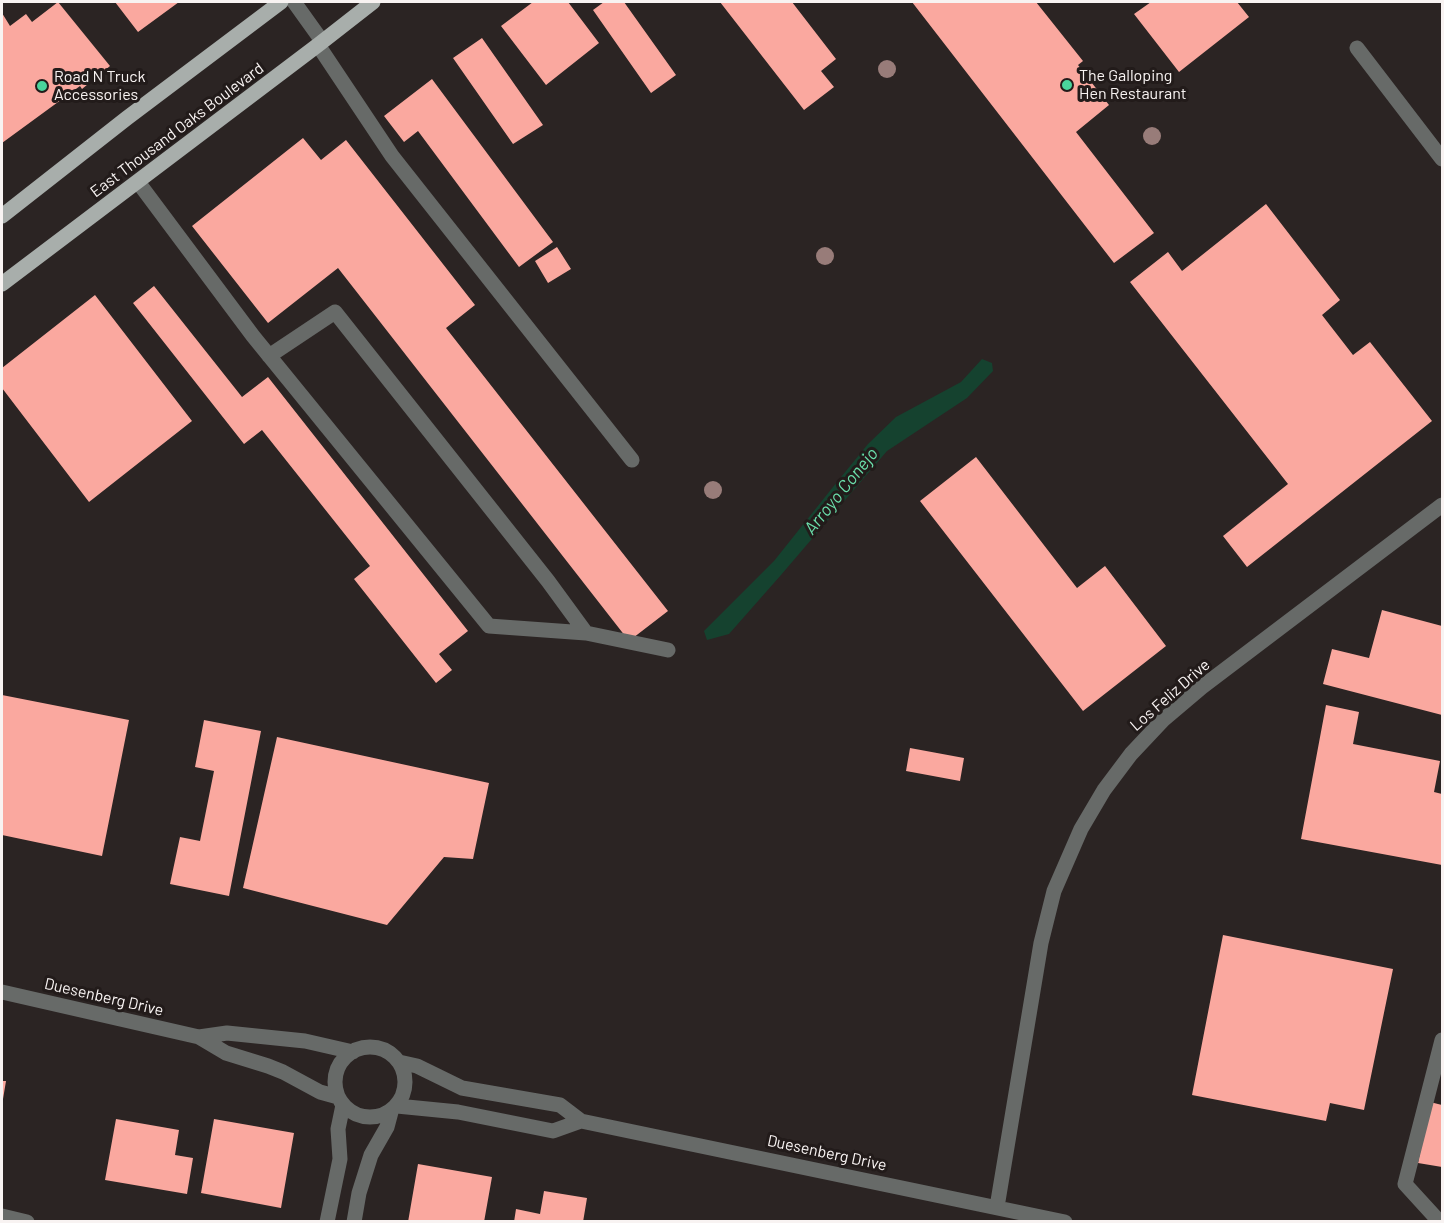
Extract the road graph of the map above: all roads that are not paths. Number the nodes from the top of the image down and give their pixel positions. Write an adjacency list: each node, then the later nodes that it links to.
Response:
1 (281, 2): 8 (main road)
2 (294, 2): 4 (street)
3 (373, 2): 4 (main road, East Thousand Oaks Boulevard)
4 (320, 43): 7 (main road, East Thousand Oaks Boulevard); 11 (street)
5 (1357, 48): 6 (street)
6 (1443, 159)
7 (138, 182): 9 (main road, East Thousand Oaks Boulevard); 10 (street)
8 (2, 216)
9 (2, 284)
10 (269, 356): 13 (street); 13 (street)
11 (632, 460)
12 (1443, 505): 23 (street, Los Feliz Drive)
13 (586, 633): 14 (street)
14 (668, 650)
15 (2, 992): 16 (street, Duesenberg Drive)
16 (199, 1037): 18 (street, Duesenberg Drive); 20 (street, Duesenberg Drive)
17 (1443, 1040): 29 (street)
18 (353, 1052): 19 (street, Duesenberg Drive); 20 (street)
19 (399, 1062): 21 (street); 22 (street, Duesenberg Drive)
20 (340, 1101): 21 (street, Duesenberg Drive); 26 (street)
21 (394, 1109): 22 (street, Duesenberg Drive); 27 (street)
22 (581, 1121): 23 (street, Duesenberg Drive)
23 (997, 1207): 28 (street, Duesenberg Drive)
24 (2, 1216): 25 (street)
25 (27, 1221)
26 (327, 1221)
27 (354, 1221)
28 (1065, 1221)
29 (1436, 1221)

